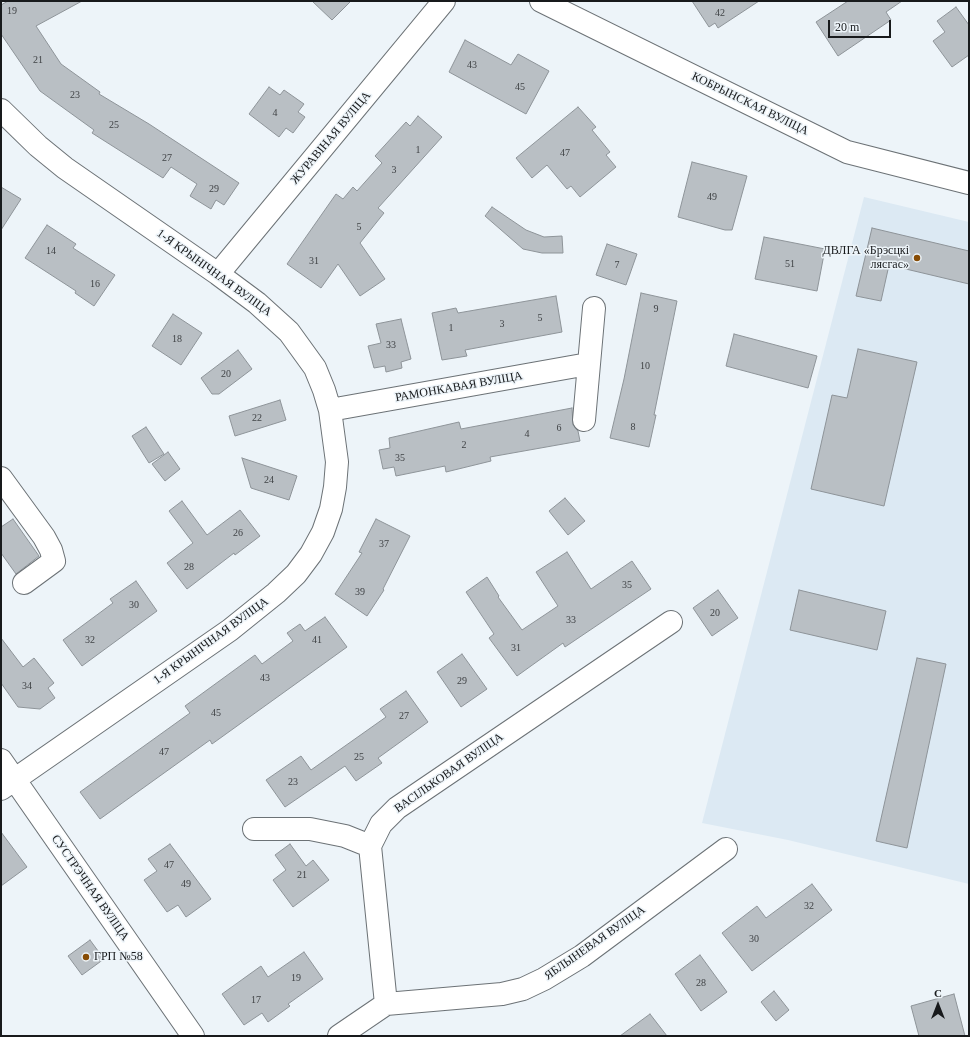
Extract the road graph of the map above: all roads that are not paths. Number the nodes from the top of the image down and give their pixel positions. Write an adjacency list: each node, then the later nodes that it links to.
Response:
1 (444, 1): 5 (street, ЖУРАВІНАЯ ВУЛІЦА)
2 (541, 1): 4 (street, КОБРЫНСКАЯ ВУЛІЦА)
3 (1, 110): 5 (street, 1-Я КРЫНІЧНАЯ ВУЛІЦА)
4 (969, 183)
5 (218, 274): 8 (street, 1-Я КРЫНІЧНАЯ ВУЛІЦА)
6 (594, 308): 7 (street)
7 (588, 364): 8 (street, РАМОНКАВАЯ ВУЛІЦА); 9 (street)
8 (330, 410): 14 (street, 1-Я КРЫНІЧНАЯ ВУЛІЦА)
9 (584, 420)
10 (1, 478): 11 (street)
11 (24, 583)
12 (671, 622): 16 (street, ВАСІЛЬКОВАЯ ВУЛІЦА)
13 (1, 760): 14 (street, СУСТРЭЧНАЯ ВУЛІЦА)
14 (8, 784): 19 (street, СУСТРЭЧНАЯ ВУЛІЦА)
15 (254, 829): 16 (street)
16 (370, 846): 18 (street)
17 (726, 849): 18 (street, ЯБЛЫНЕВАЯ ВУЛІЦА)
18 (386, 1004): 20 (street, ЯБЛЫНЕВАЯ ВУЛІЦА)
19 (193, 1036)
20 (338, 1036)

